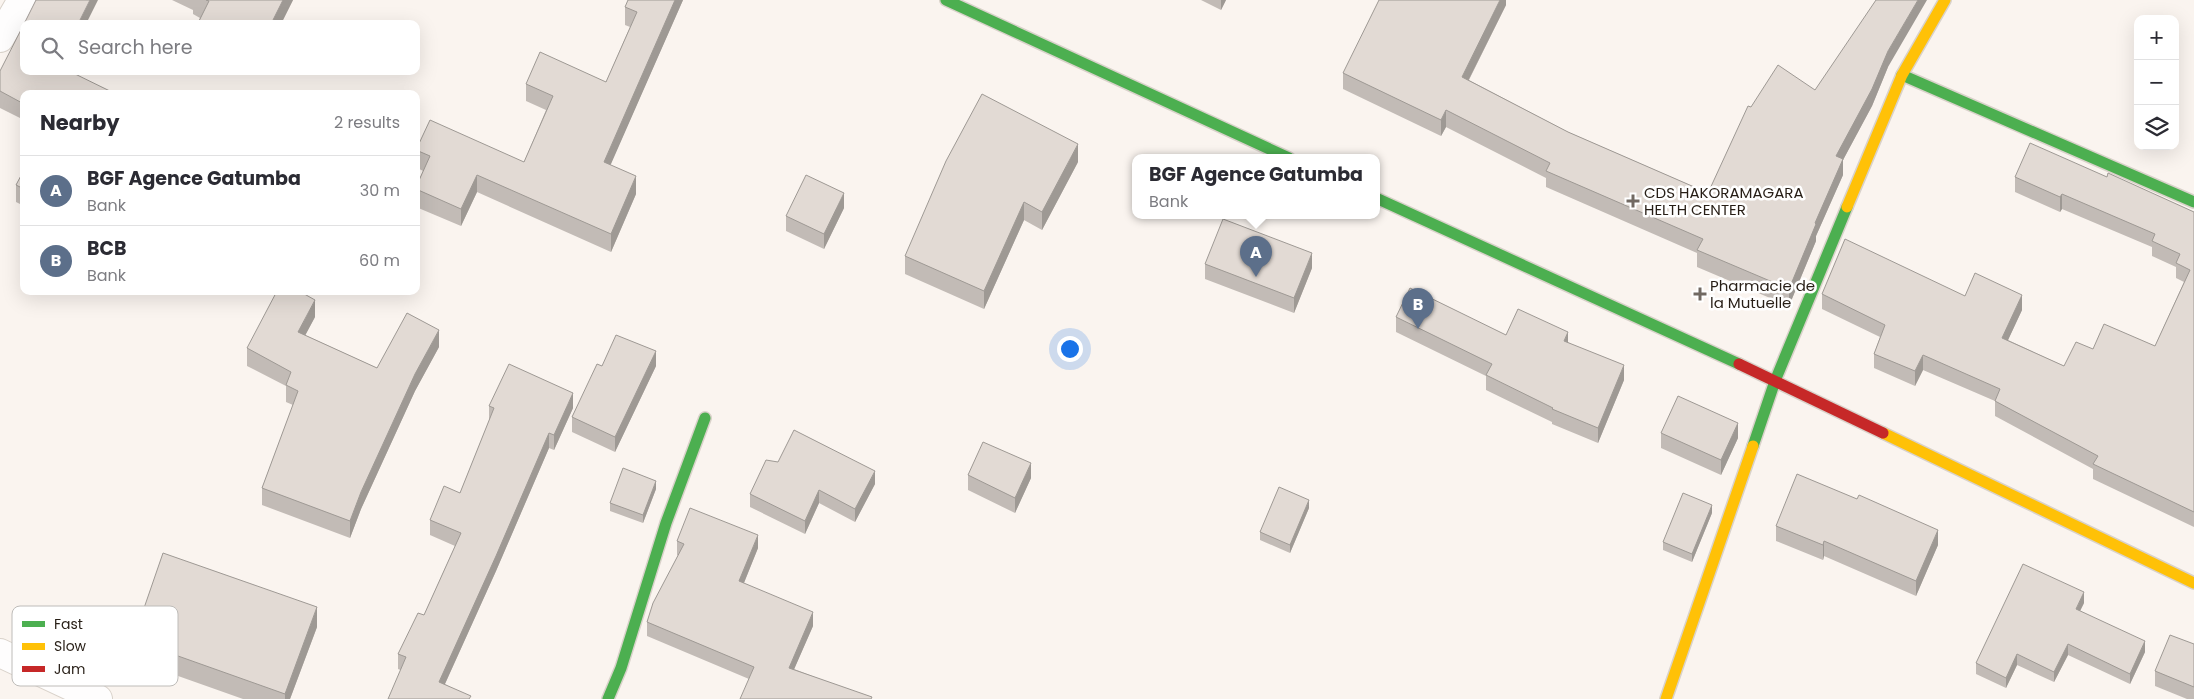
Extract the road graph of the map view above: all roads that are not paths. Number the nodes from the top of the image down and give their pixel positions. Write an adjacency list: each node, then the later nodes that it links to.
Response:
1 (22, 0): 4 (street)
2 (946, 0): 6 (street)
3 (1945, 0): 5 (street)
4 (0, 38)
5 (1902, 75): 8 (street); 9 (street)
6 (1280, 154)
7 (1380, 200): 9 (street)
8 (2194, 202)
9 (1775, 381): 11 (street); 17 (street)
10 (705, 418): 16 (street)
11 (2194, 583)
12 (0, 653): 13 (street)
13 (12, 659)
14 (70, 686): 15 (street)
15 (98, 699)
16 (608, 699)
17 (1666, 699)

